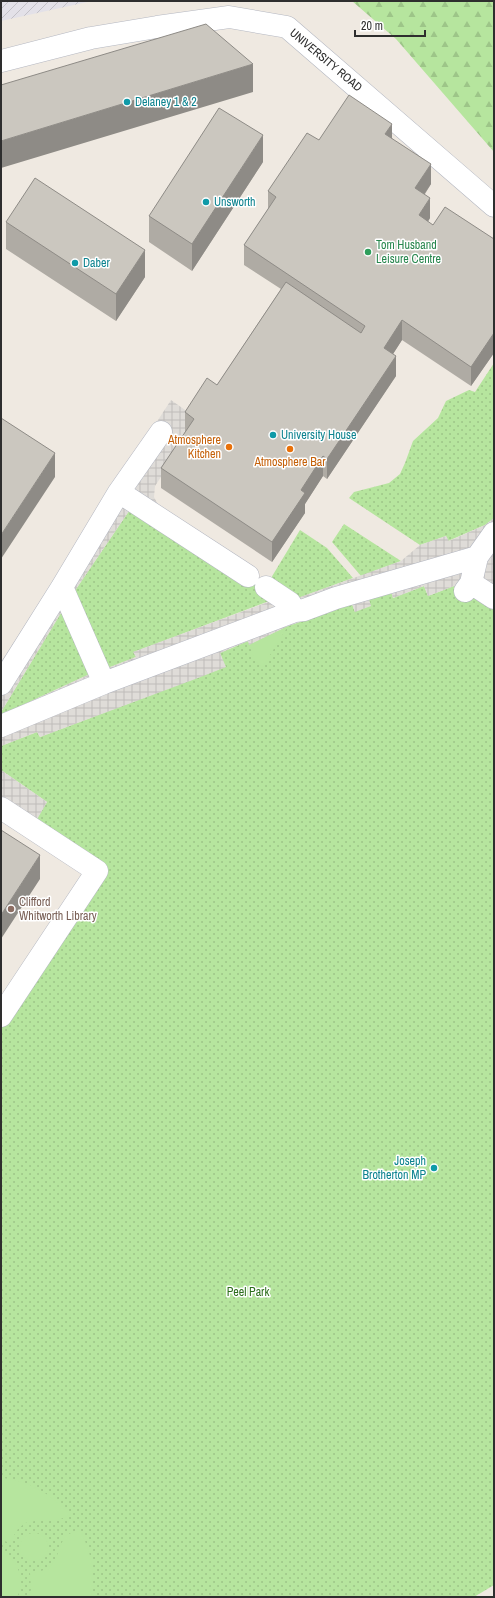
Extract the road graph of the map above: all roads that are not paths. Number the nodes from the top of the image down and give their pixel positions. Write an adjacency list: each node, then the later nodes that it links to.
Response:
1 (1, 61): 2 (street, UNIVERSITY ROAD)
2 (494, 206)
3 (161, 432): 4 (street)
4 (119, 492): 7 (street); 8 (street)
5 (494, 533): 6 (street)
6 (477, 557): 10 (street); 11 (street)
7 (248, 576)
8 (62, 587): 12 (street); 13 (street)
9 (266, 587): 11 (street)
10 (494, 598)
11 (295, 611): 12 (street)
12 (104, 683): 14 (street)
13 (1, 684)
14 (1, 726)
15 (1, 808): 16 (street)
16 (1, 1016)

